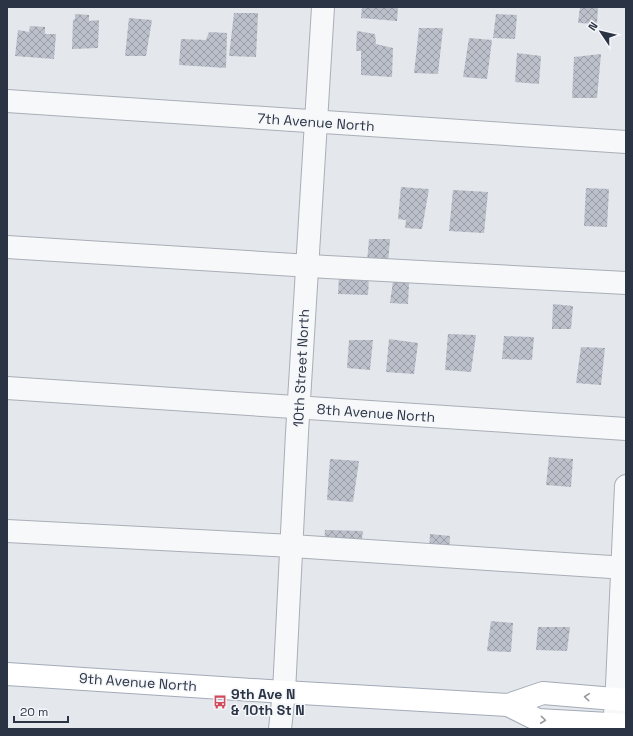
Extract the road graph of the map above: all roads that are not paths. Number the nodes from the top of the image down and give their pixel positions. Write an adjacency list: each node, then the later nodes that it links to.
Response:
1 (323, 7): 3 (street, 10th Street North)
2 (7, 101): 3 (street, 7th Avenue North)
3 (317, 122): 4 (street, 7th Avenue North); 6 (street, 10th Street North)
4 (626, 142)
5 (7, 247): 6 (street)
6 (308, 266): 7 (street); 9 (street, 10th Street North)
7 (626, 284)
8 (7, 388): 9 (street, 8th Avenue North)
9 (299, 407): 10 (street, 8th Avenue North); 13 (street, 10th Street North)
10 (626, 429)
11 (626, 486): 14 (street)
12 (7, 531): 13 (street)
13 (292, 546): 14 (street); 16 (street, 10th Street North)
14 (624, 568): 17 (street)
15 (7, 674): 16 (main road, 9th Avenue North)
16 (284, 692): 18 (main road, 9th Avenue North); 20 (street, 10th Street North)
17 (621, 700): 18 (main road, 9th Avenue North, one-way to 18); 19 (street)
18 (508, 705): 19 (main road, 9th Avenue North, one-way to 19)
19 (618, 726)
20 (280, 729)

